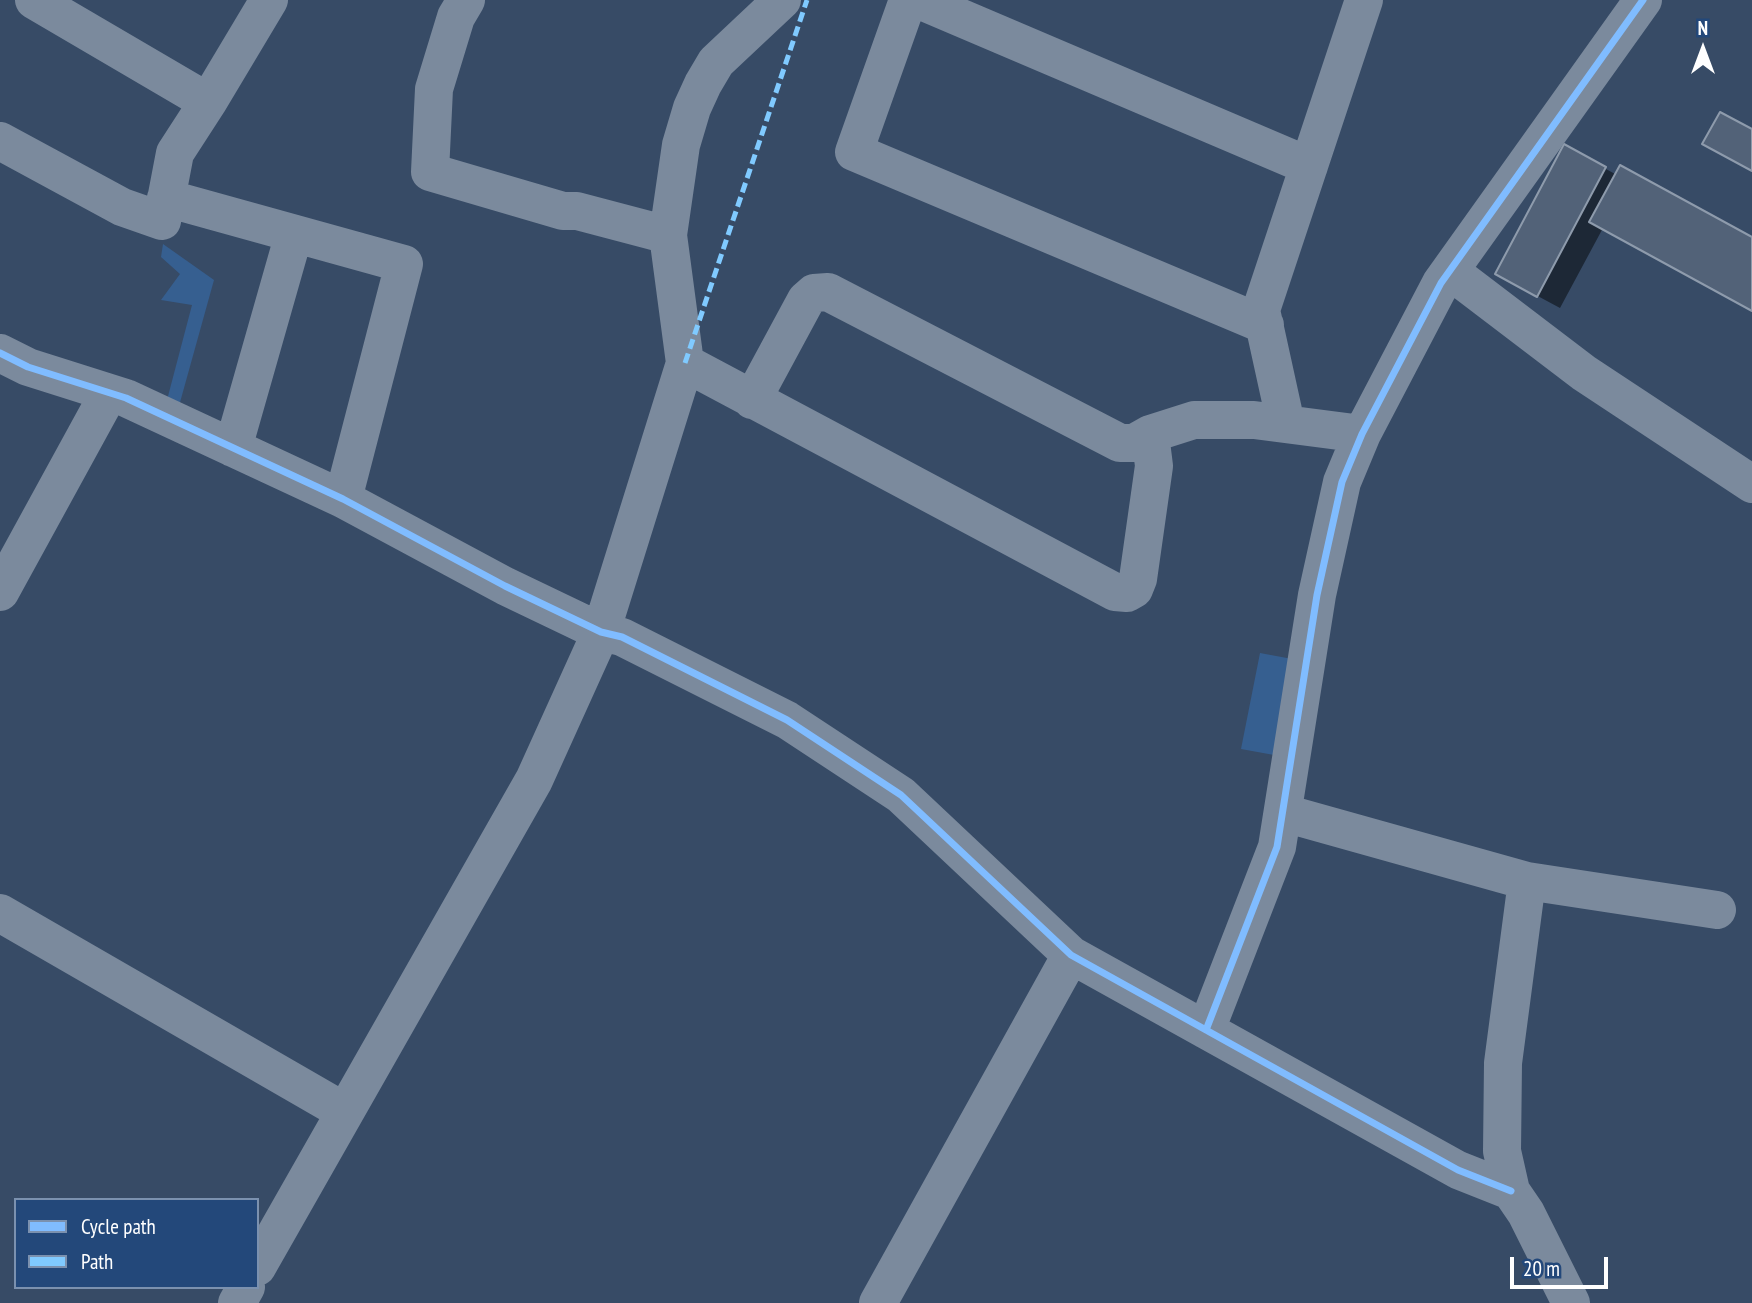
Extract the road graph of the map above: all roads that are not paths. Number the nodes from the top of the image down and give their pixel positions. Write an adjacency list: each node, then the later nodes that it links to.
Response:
1 (34, 0): 9 (street)
2 (269, 0): 9 (street)
3 (466, 0): 14 (street)
4 (782, 0): 14 (street)
5 (908, 0): 16 (street)
6 (919, 0): 11 (street)
7 (1643, 0): 15 (street)
8 (1358, 2): 11 (street)
9 (208, 102): 12 (street)
10 (0, 141): 12 (street)
11 (1308, 166): 16 (street)
12 (166, 198): 13 (street)
13 (294, 234): 24 (street); 26 (street)
14 (668, 235): 18 (street)
15 (1450, 271): 23 (street); 25 (street)
16 (1265, 325): 21 (street)
17 (0, 353): 19 (street)
18 (685, 363): 20 (street); 28 (street)
19 (109, 393): 24 (street); 27 (street)
20 (752, 400): 22 (street); 22 (street)
21 (1286, 424): 22 (street); 23 (street)
22 (1150, 434)
23 (1362, 434): 29 (street)
24 (233, 448): 26 (street)
25 (1752, 484)
26 (343, 499): 28 (street)
27 (0, 592)
28 (601, 632): 33 (street); 35 (street)
29 (1284, 813): 30 (street); 34 (street)
30 (1527, 881): 31 (street); 36 (street)
31 (1717, 910)
32 (0, 913): 35 (street)
33 (1071, 955): 34 (street); 38 (street)
34 (1206, 1030): 36 (street)
35 (345, 1112): 37 (street)
36 (1511, 1191): 39 (street)
37 (259, 1263)
38 (878, 1303)
39 (1571, 1303)

